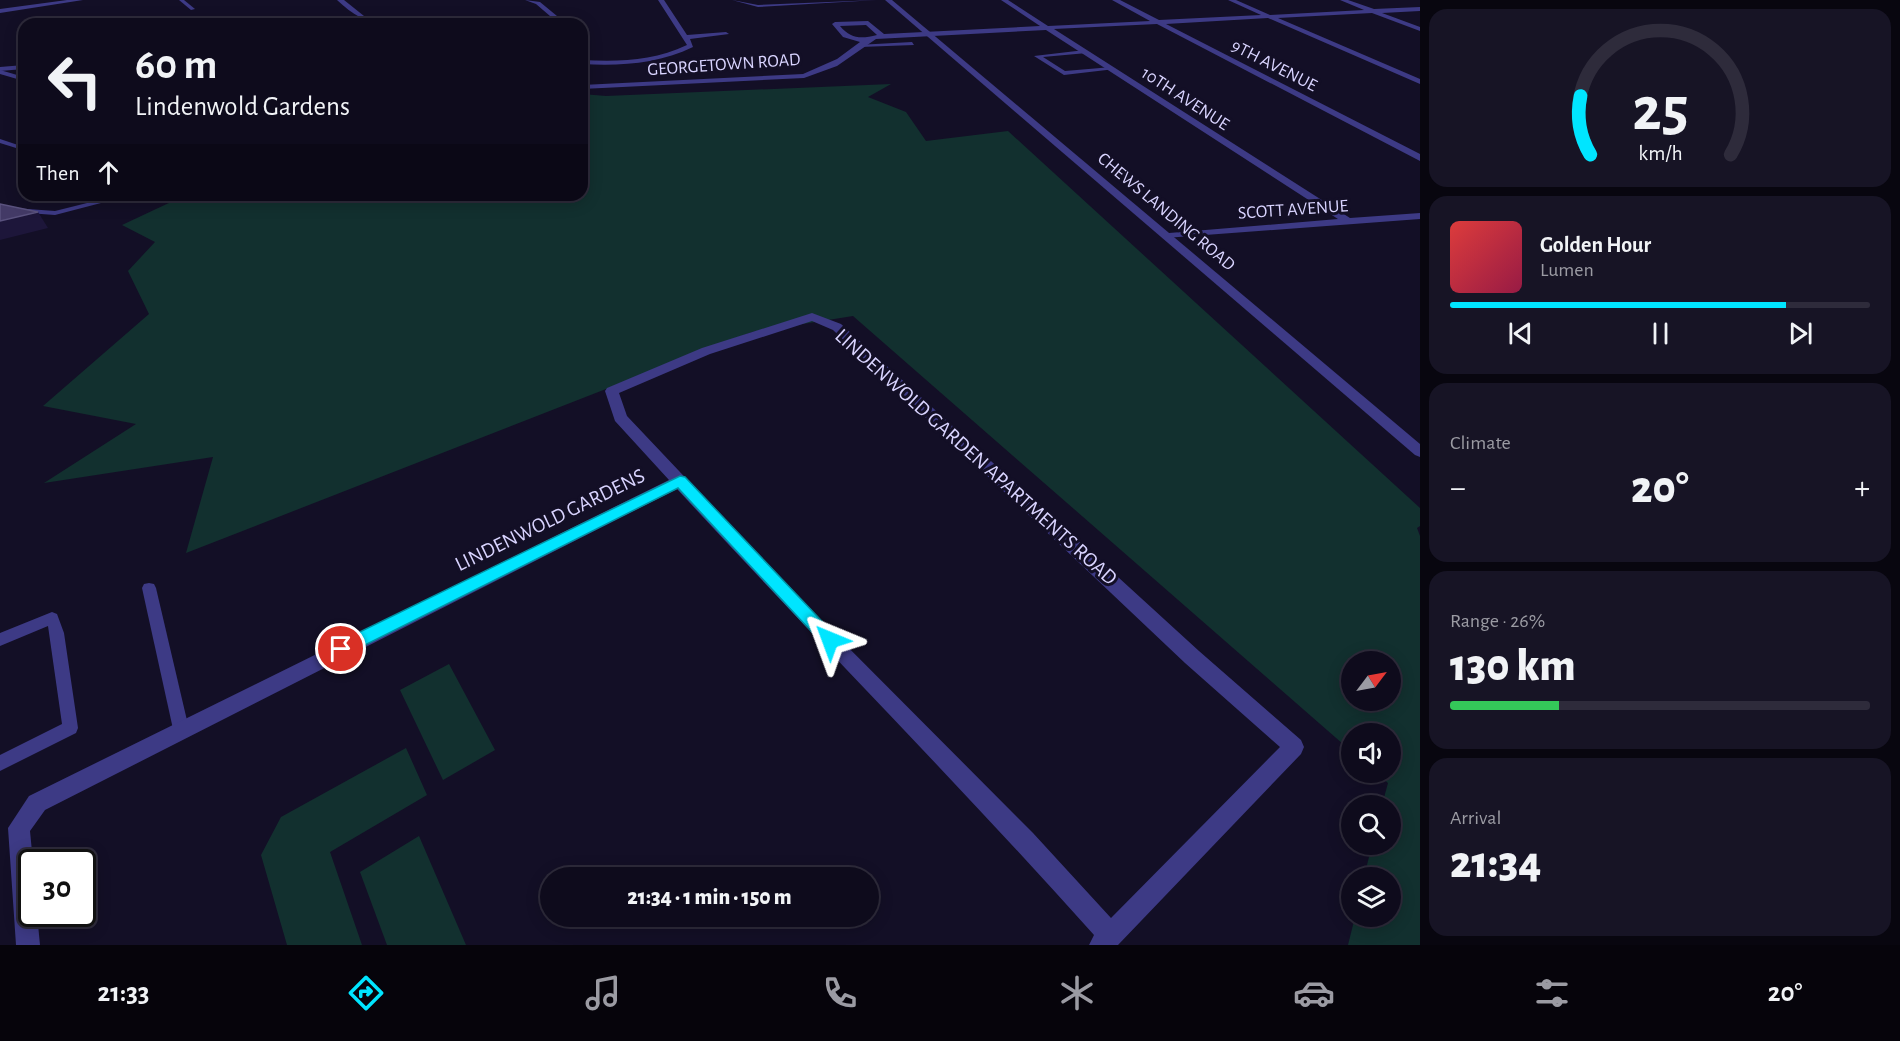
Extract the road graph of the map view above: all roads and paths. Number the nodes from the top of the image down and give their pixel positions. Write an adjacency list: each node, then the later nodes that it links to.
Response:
1 (80, 0): 17 (street)
2 (181, 0): 15 (lane)
3 (340, 0): 20 (street)
4 (528, 0): 21 (street)
5 (662, 0): 28 (street)
6 (734, 0): 14 (lane)
7 (855, 0): 8 (lane); 14 (lane)
8 (875, 0)
9 (888, 0): 25 (street, CHEWS LANDING ROAD)
10 (1004, 0): 23 (street, 10TH AVENUE)
11 (1115, 0): 22 (street, 9TH AVENUE)
12 (1231, 0): 19 (street)
13 (1343, 0): 18 (street)
14 (798, 2)
15 (193, 9)
16 (1420, 9): 18 (street, GEORGETOWN ROAD)
17 (0, 11)
18 (1372, 11): 19 (street, GEORGETOWN ROAD); 24 (street)
19 (1269, 16): 22 (street, GEORGETOWN ROAD); 37 (street)
20 (365, 18)
21 (552, 18)
22 (1158, 22): 23 (street, GEORGETOWN ROAD); 41 (street, 9TH AVENUE)
23 (1046, 27): 25 (street, GEORGETOWN ROAD); 31 (street, 10TH AVENUE)
24 (1420, 29)
25 (928, 33): 27 (street, GEORGETOWN ROAD); 46 (street, CHEWS LANDING ROAD)
26 (726, 34): 28 (street)
27 (882, 36): 29 (street, GEORGETOWN ROAD); 29 (street)
28 (685, 37): 32 (street)
29 (861, 43): 30 (lane); 38 (street, GEORGETOWN ROAD)
30 (912, 44)
31 (1085, 52): 34 (street, 10TH AVENUE); 34 (lane)
32 (588, 62)
33 (18, 68): 35 (street)
34 (1112, 69): 45 (street, 10TH AVENUE)
35 (0, 71): 36 (lane)
36 (18, 77)
37 (1420, 82)
38 (588, 87)
39 (0, 141): 40 (lane)
40 (16, 146)
41 (1420, 158)
42 (104, 201): 43 (lane)
43 (0, 213)
44 (1420, 216): 45 (street, SCOTT AVENUE)
45 (1349, 222): 46 (street, SCOTT AVENUE)
46 (1169, 236): 47 (street, CHEWS LANDING ROAD)
47 (1420, 452)
48 (680, 481): 51 (street, LINDENWOLD GARDENS); 53 (street, LINDENWOLD GARDEN APARTMENTS ROAD); 53 (street, LINDENWOLD GARDEN APARTMENTS ROAD)
49 (149, 588): 51 (lane)
50 (0, 640): 52 (lane)
51 (181, 729): 54 (street)
52 (0, 763)
53 (1106, 940)
54 (28, 945)

